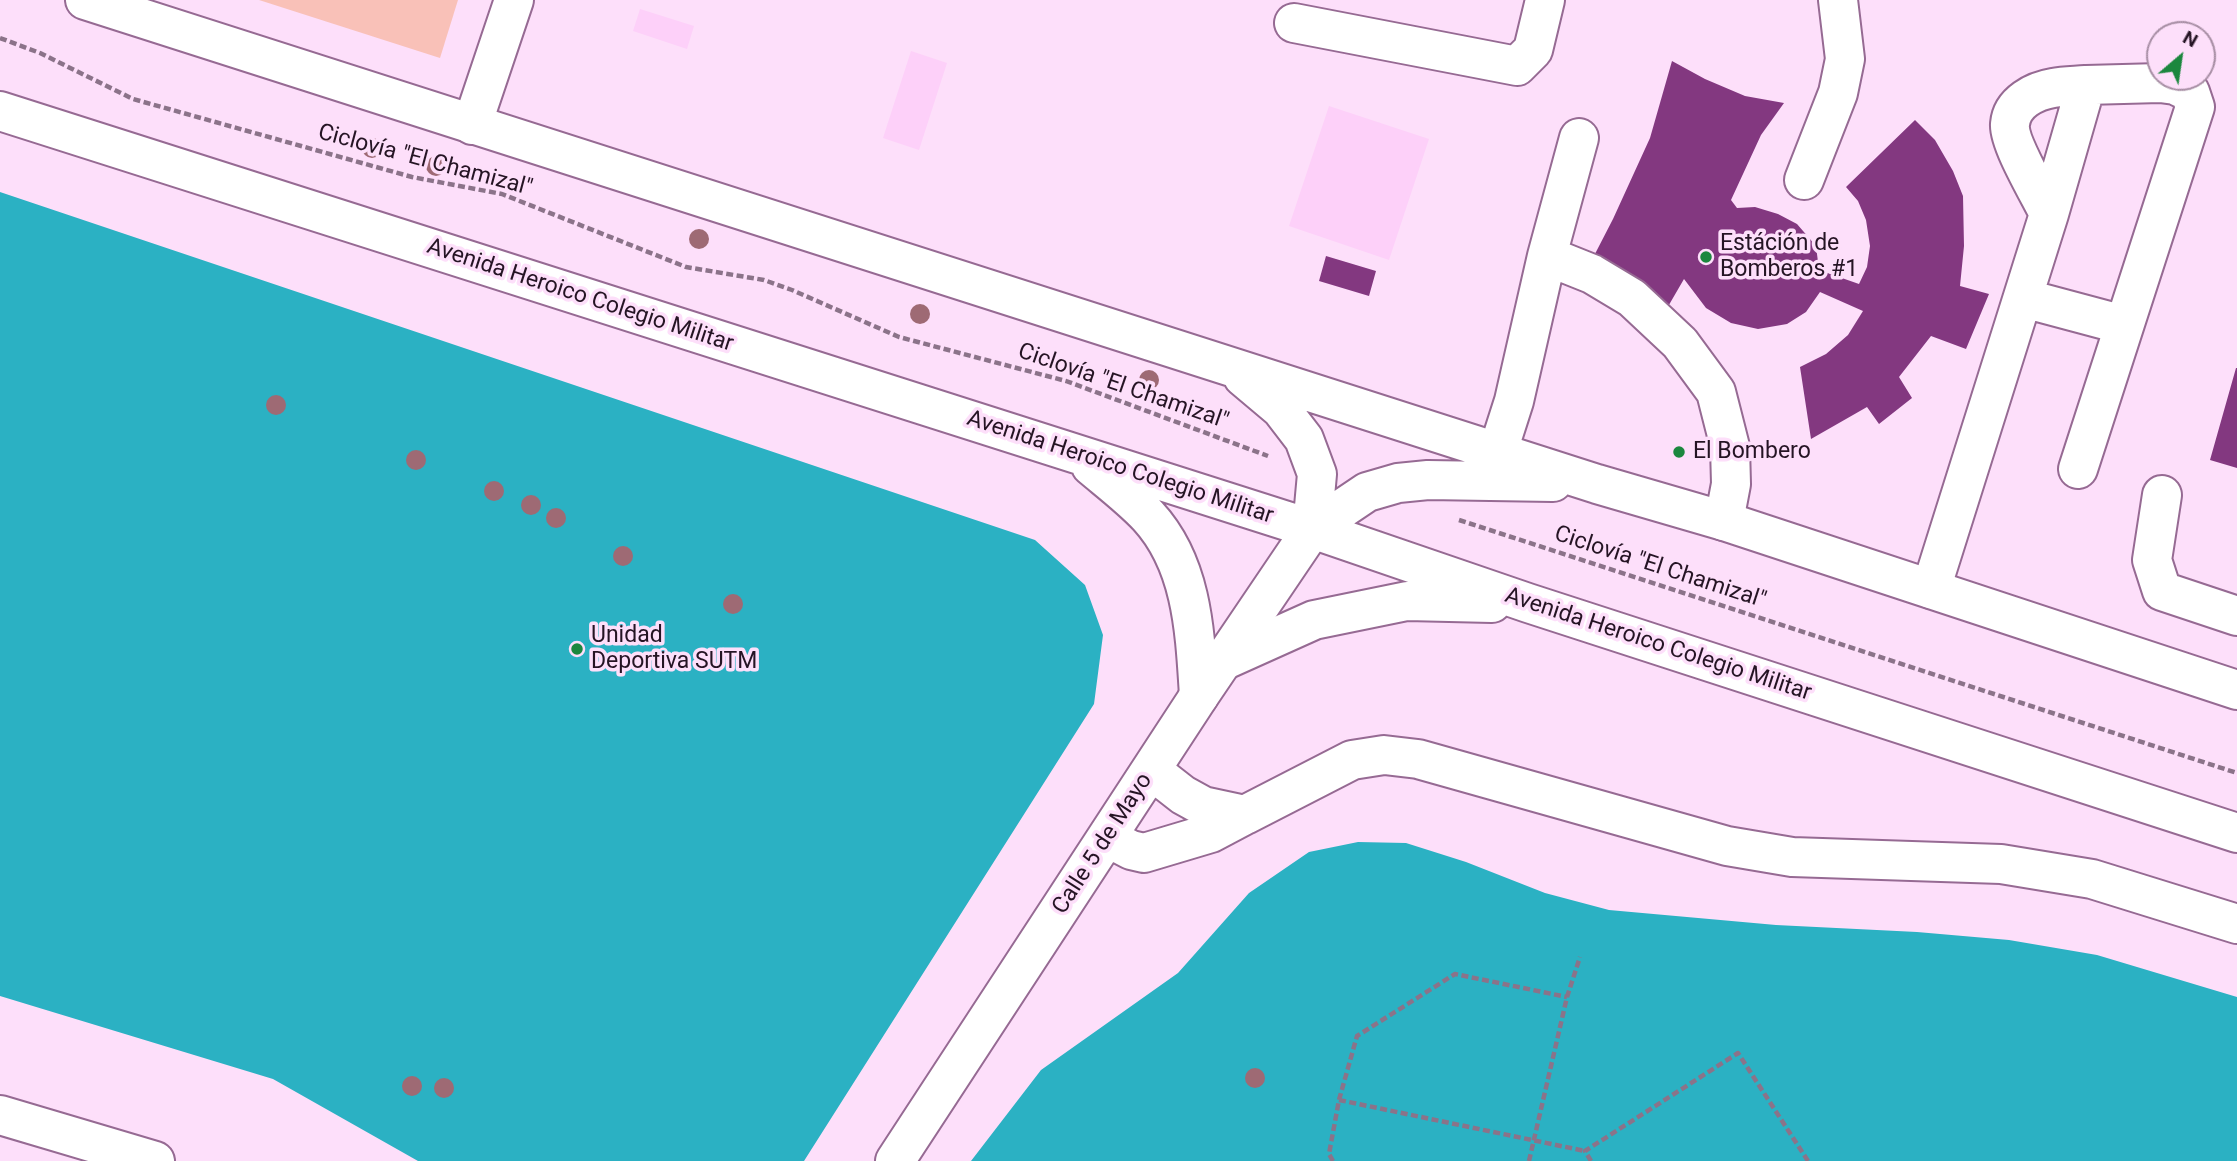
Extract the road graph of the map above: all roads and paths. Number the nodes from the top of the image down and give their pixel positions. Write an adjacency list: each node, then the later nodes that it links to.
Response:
1 (85, 0): 9 (main road)
2 (514, 0): 9 (main road)
3 (1545, 0): 5 (main road)
4 (1838, 0): 11 (main road)
5 (1294, 23)
6 (0, 38): 20 (path, Ciclovía "El Chamizal")
7 (2086, 85): 12 (main road); 12 (main road); 15 (main road)
8 (0, 111): 18 (main road, Avenida Heroico Colegio Militar)
9 (472, 125): 16 (main road)
10 (1578, 138): 13 (main road)
11 (1804, 180)
12 (2049, 214): 14 (main road)
13 (1547, 256): 17 (main road); 24 (main road)
14 (2023, 298): 15 (main road); 26 (main road)
15 (2124, 325): 19 (main road)
16 (1228, 365): 17 (main road); 20 (main road)
17 (1497, 451): 21 (main road)
18 (1079, 455): 25 (main road, Avenida Heroico Colegio Militar); 31 (main road)
19 (2077, 469)
20 (1317, 474): 25 (main road)
21 (1597, 484): 24 (main road); 25 (main road)
22 (2162, 495): 28 (main road)
23 (1452, 519): 33 (path, Ciclovía "El Chamizal")
24 (1724, 521): 26 (main road)
25 (1312, 528): 27 (main road, Avenida Heroico Colegio Militar); 29 (main road, Calle 5 de Mayo)
26 (1931, 589): 30 (main road)
27 (1528, 603): 29 (main road); 35 (main road, Avenida Heroico Colegio Militar)
28 (2237, 616)
29 (1225, 660): 31 (main road, Calle 5 de Mayo)
30 (2237, 690)
31 (1199, 696): 32 (main road, Calle 5 de Mayo)
32 (1151, 770): 34 (main road); 36 (main road, Calle 5 de Mayo)
33 (2237, 773)
34 (1245, 815): 36 (main road); 37 (main road)
35 (2237, 833)
36 (1108, 838): 45 (main road, Calle 5 de Mayo)
37 (2237, 924)
38 (1580, 957): 39 (path)
39 (1567, 997): 40 (path); 42 (path)
40 (1339, 1100): 42 (path); 46 (path)
41 (0, 1115): 44 (main road)
42 (1534, 1141): 43 (path); 47 (path)
43 (1585, 1151): 48 (path); 49 (path)
44 (155, 1161)
45 (895, 1161)
46 (1333, 1161)
47 (1529, 1161)
48 (1591, 1161)
49 (1808, 1161)

